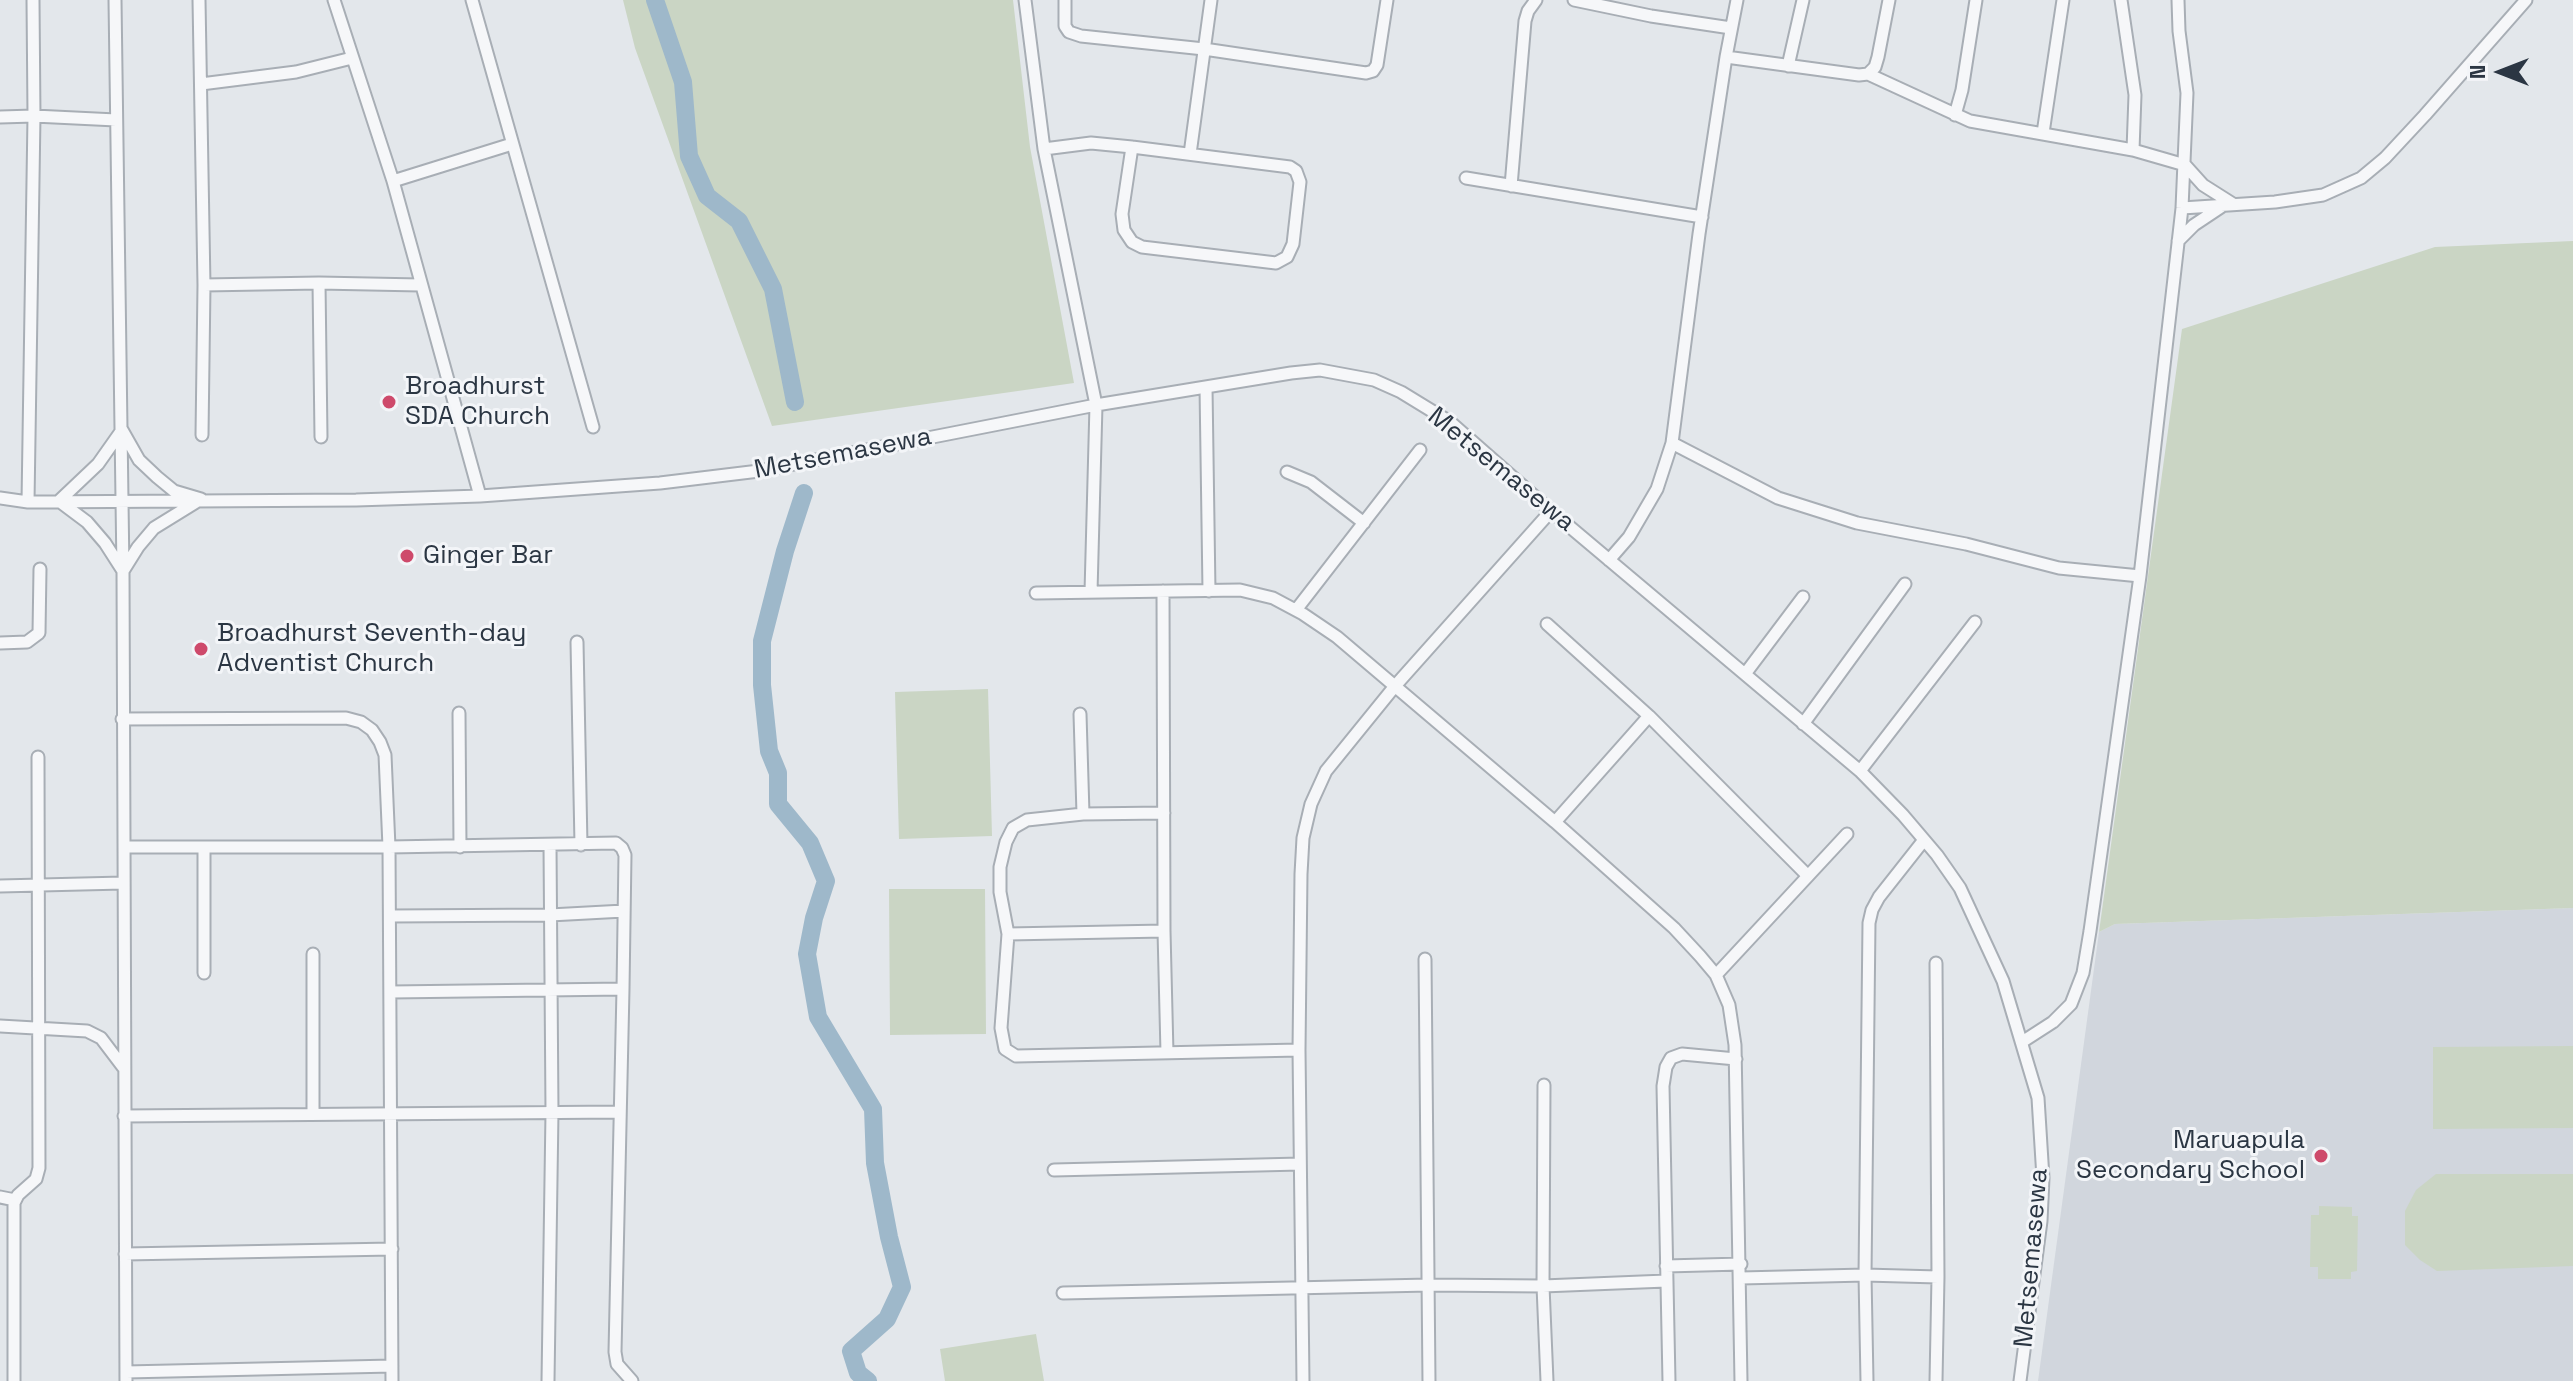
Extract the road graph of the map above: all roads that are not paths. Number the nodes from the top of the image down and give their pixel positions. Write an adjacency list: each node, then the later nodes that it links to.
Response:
1 (33, 0): 28 (street)
2 (115, 0): 30 (street)
3 (199, 0): 26 (street)
4 (334, 0): 23 (street)
5 (472, 0): 32 (street)
6 (1025, 0): 34 (street)
7 (1065, 0): 21 (street)
8 (1211, 0): 21 (street)
9 (1387, 0): 21 (street)
10 (1536, 0): 40 (street)
11 (1574, 0): 20 (street)
12 (1737, 0): 20 (street)
13 (1803, 0): 24 (street)
14 (1889, 0): 25 (street)
15 (1976, 0): 27 (street)
16 (2063, 0): 31 (street)
17 (2121, 0): 35 (street)
18 (2178, 0): 37 (street)
19 (2526, 0): 41 (street)
20 (1731, 28): 22 (street)
21 (1204, 49): 36 (street)
22 (1726, 57): 24 (street); 43 (street)
23 (352, 58): 26 (street); 39 (street)
24 (1788, 66): 25 (street)
25 (1868, 74): 27 (street)
26 (201, 84): 46 (street)
27 (1955, 115): 31 (street)
28 (34, 116): 29 (street); 30 (street); 62 (street)
29 (0, 117)
30 (116, 120): 51 (street)
31 (2043, 133): 35 (street)
32 (512, 144): 39 (street); 50 (street)
33 (1132, 147): 34 (street); 36 (street); 36 (street)
34 (1044, 149): 49 (street)
35 (2133, 150): 37 (street)
36 (1190, 154)
37 (2185, 165): 41 (street); 42 (street)
38 (1466, 178): 40 (street)
39 (393, 181): 47 (street)
40 (1511, 186): 43 (street)
41 (2231, 204): 42 (street); 44 (street)
42 (2182, 208): 44 (street)
43 (1702, 217): 54 (street)
44 (2178, 241): 68 (street)
45 (319, 283): 46 (street); 47 (street); 53 (street)
46 (204, 285): 52 (street)
47 (420, 285): 57 (street)
48 (1206, 387): 49 (street, Metsemasewa); 63 (street, Metsemasewa); 71 (street)
49 (1096, 405): 57 (street, Metsemasewa); 72 (street)
50 (593, 427)
51 (122, 430): 59 (street); 60 (street); 61 (street)
52 (202, 435)
53 (321, 437)
54 (1672, 443): 65 (street); 68 (street)
55 (1420, 450): 64 (street)
56 (1287, 472): 64 (street)
57 (480, 496): 60 (street, Metsemasewa)
58 (0, 498): 62 (street, Metsemasewa)
59 (122, 499): 60 (street, Metsemasewa); 61 (street, Metsemasewa); 67 (street)
60 (201, 499): 67 (street)
61 (59, 501): 62 (street, Metsemasewa); 67 (street)
62 (28, 502)
63 (1551, 511): 65 (street, Metsemasewa); 81 (street)
64 (1364, 523): 75 (street)
65 (1609, 560): 80 (street, Metsemasewa)
66 (40, 569): 79 (street)
67 (123, 571): 85 (street)
68 (2140, 576): 119 (street)
69 (1905, 584): 86 (street)
70 (1163, 591): 71 (street); 72 (street); 89 (street)
71 (1209, 591): 75 (street)
72 (1091, 592): 73 (street)
73 (1036, 593)
74 (1803, 597): 80 (street)
75 (1296, 610): 81 (street)
76 (1975, 622): 88 (street)
77 (1547, 624): 84 (street)
78 (577, 642): 95 (street)
79 (0, 643)
80 (1745, 674): 86 (street, Metsemasewa)
81 (1395, 686): 91 (street); 120 (street)
82 (459, 713): 99 (street)
83 (1080, 714): 90 (street)
84 (1649, 716): 91 (street); 100 (street)
85 (122, 719): 96 (street); 98 (street)
86 (1803, 724): 88 (street, Metsemasewa)
87 (38, 757): 103 (street)
88 (1860, 771): 93 (street, Metsemasewa)
89 (1164, 813): 90 (street); 107 (street)
90 (1083, 814): 108 (street)
91 (1555, 822): 113 (street)
92 (1847, 834): 100 (street)
93 (1924, 840): 119 (street, Metsemasewa); 138 (street)
94 (550, 845): 95 (street); 99 (street); 105 (street)
95 (581, 845): 104 (street)
96 (124, 847): 97 (street); 101 (street)
97 (204, 847): 98 (street); 112 (street)
98 (389, 847): 99 (street); 106 (street)
99 (460, 847)
100 (1808, 876): 113 (street)
101 (123, 883): 103 (street); 123 (street)
102 (0, 886): 103 (street)
103 (39, 886): 118 (street)
104 (624, 911): 105 (street); 115 (street)
105 (550, 915): 106 (street); 114 (street)
106 (391, 916): 116 (street)
107 (1164, 931): 108 (street); 121 (street)
108 (1008, 934): 121 (street)
109 (313, 954): 128 (street)
110 (1425, 959): 142 (street)
111 (1936, 963): 139 (street)
112 (204, 973)
113 (1716, 975): 122 (street)
114 (552, 989): 115 (street); 116 (street); 126 (street)
115 (623, 989): 127 (street)
116 (391, 992): 125 (street)
117 (0, 1026): 118 (street)
118 (39, 1029): 123 (street); 133 (street)
119 (2022, 1042): 159 (street, Metsemasewa)
120 (1299, 1050): 121 (street); 130 (street)
121 (1167, 1053)
122 (1736, 1059): 136 (street); 137 (street)
123 (124, 1068): 129 (street)
124 (1544, 1085): 143 (street)
125 (391, 1112): 126 (street); 128 (street); 134 (street)
126 (552, 1112): 127 (street); 150 (street)
127 (620, 1112): 151 (street)
128 (313, 1113): 129 (street)
129 (124, 1116): 135 (street)
130 (1300, 1164): 131 (street); 144 (street)
131 (1054, 1170)
132 (0, 1197): 133 (street)
133 (15, 1200): 148 (street)
134 (392, 1249): 135 (street); 146 (street)
135 (125, 1254): 147 (street)
136 (1741, 1264): 137 (street); 140 (street)
137 (1666, 1266): 141 (street)
138 (1865, 1275): 139 (street); 140 (street); 157 (street)
139 (1938, 1277): 158 (street)
140 (1741, 1278): 156 (street)
141 (1666, 1281): 143 (street); 155 (street)
142 (1429, 1285): 143 (street); 144 (street); 153 (street)
143 (1543, 1286): 154 (street)
144 (1303, 1288): 145 (street); 152 (street)
145 (1063, 1293)
146 (392, 1366): 147 (street); 149 (street)
147 (126, 1377)
148 (14, 1381)
149 (392, 1381)
150 (548, 1381)
151 (632, 1381)
152 (1303, 1381)
153 (1429, 1381)
154 (1547, 1381)
155 (1669, 1381)
156 (1741, 1381)
157 (1867, 1381)
158 (1936, 1381)
159 (2020, 1381)

